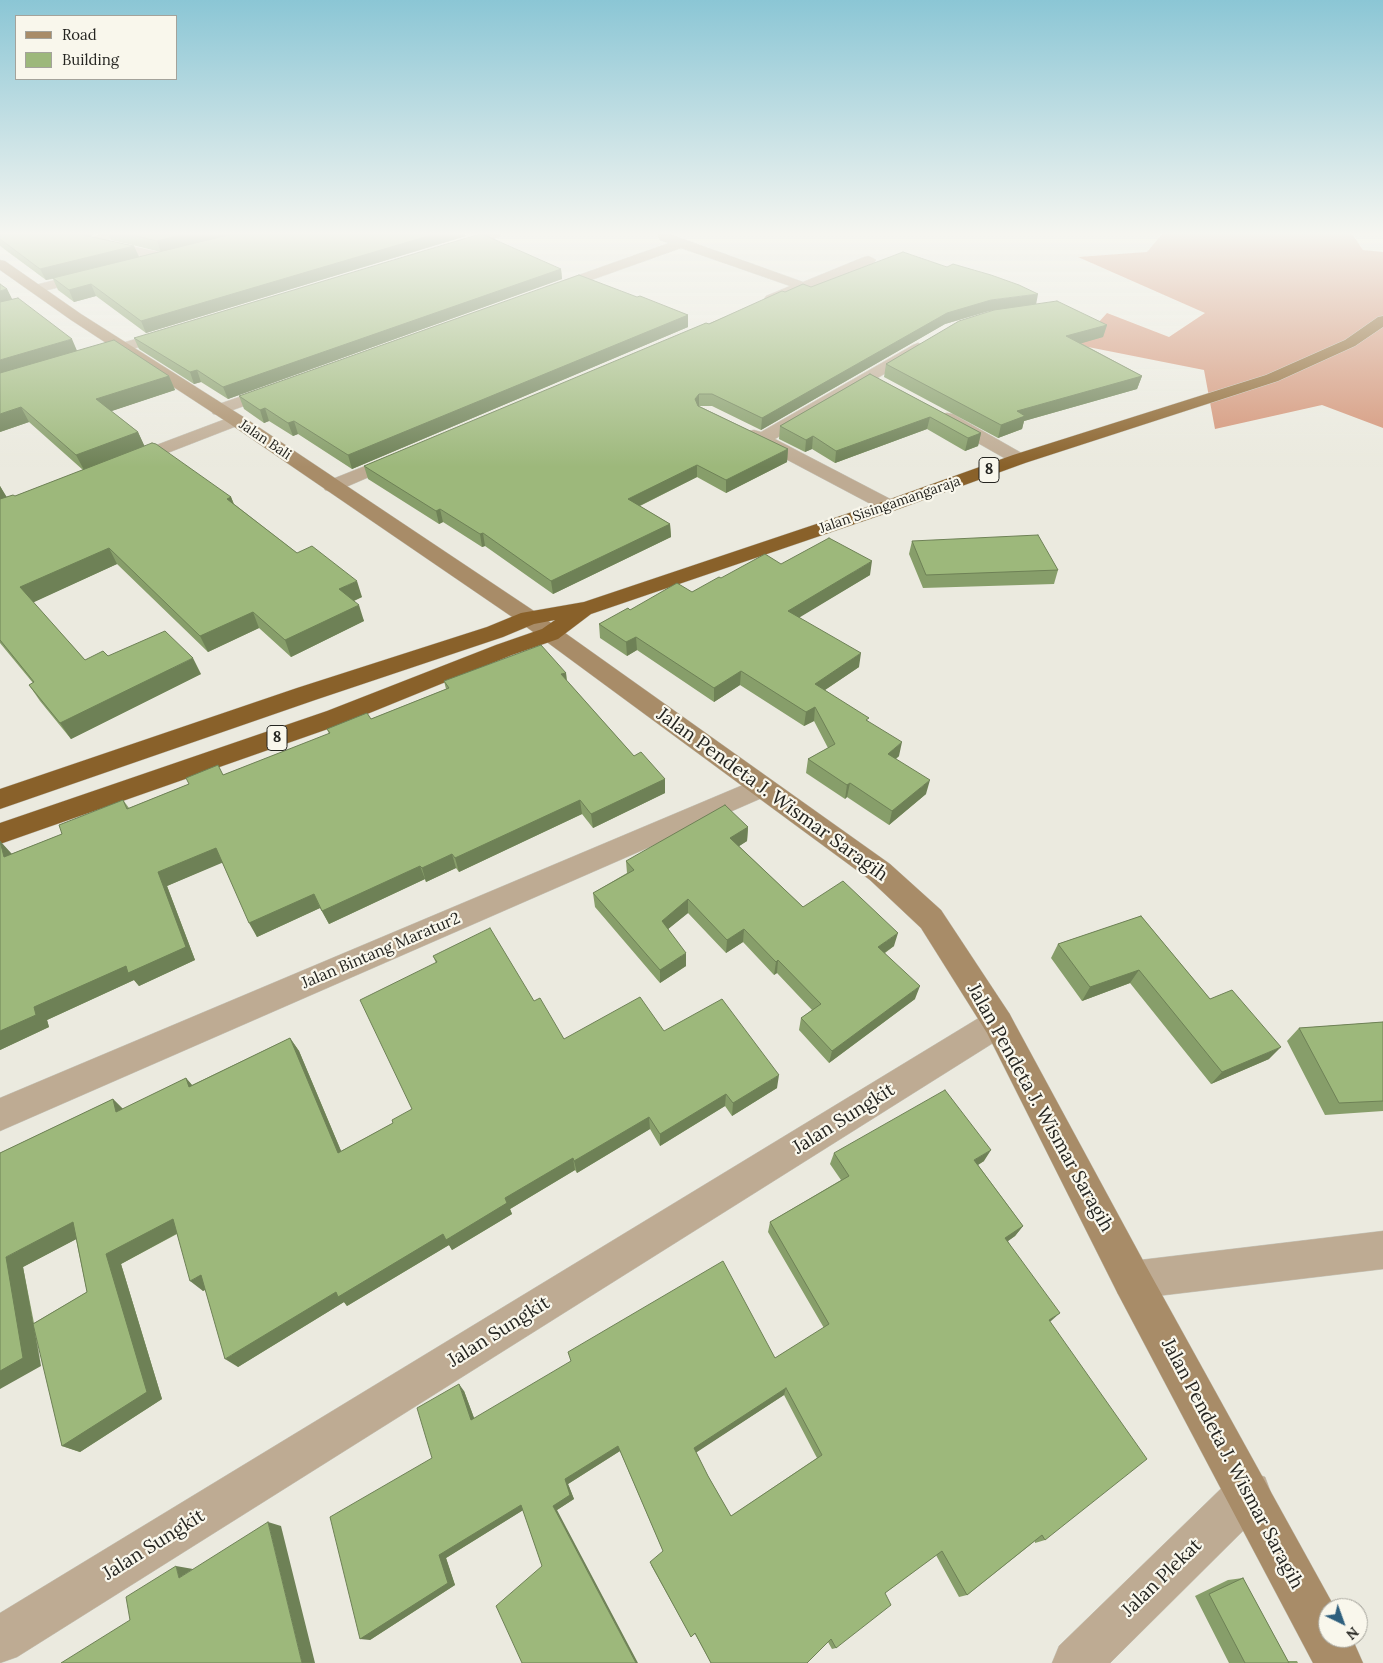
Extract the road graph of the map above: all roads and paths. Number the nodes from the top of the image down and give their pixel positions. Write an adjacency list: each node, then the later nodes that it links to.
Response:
1 (64, 312): 5 (street, Jalan Bali)
2 (1383, 320): 16 (highway, Jalan Sisingamangaraja / 8)
3 (188, 328): 5 (street)
4 (935, 338): 7 (street)
5 (122, 347): 6 (street); 11 (street, Jalan Bali)
6 (75, 361)
7 (868, 377): 9 (street); 14 (street)
8 (292, 383): 11 (street)
9 (885, 386)
10 (929, 408): 16 (street)
11 (219, 410): 12 (street, Jalan Bali)
12 (236, 420): 17 (street); 18 (street, Jalan Bali)
13 (737, 427): 14 (street)
14 (762, 439): 19 (street)
15 (414, 451): 18 (street)
16 (1019, 459): 19 (highway, Jalan Sisingamangaraja / 8)
17 (111, 468)
18 (332, 486): 20 (street, Jalan Bali)
19 (888, 506): 20 (highway, Jalan Sisingamangaraja / 8)
20 (539, 626): 21 (street, Jalan Pendeta J. Wismar Saragih); 22 (highway, 8); 23 (highway, 8)
21 (762, 787): 24 (street, Jalan Pendeta J. Wismar Saragih); 25 (street, Jalan Bintang Maratur2)
22 (0, 799)
23 (0, 834)
24 (998, 1024): 27 (street, Jalan Pendeta J. Wismar Saragih); 29 (street, Jalan Sungkit)
25 (0, 1115)
26 (1383, 1250): 27 (street)
27 (1132, 1280): 28 (street, Jalan Pendeta J. Wismar Saragih)
28 (1249, 1493): 30 (street, Jalan Plekat); 31 (street, Jalan Pendeta J. Wismar Saragih)
29 (0, 1640)
30 (1076, 1663)
31 (1339, 1663)

